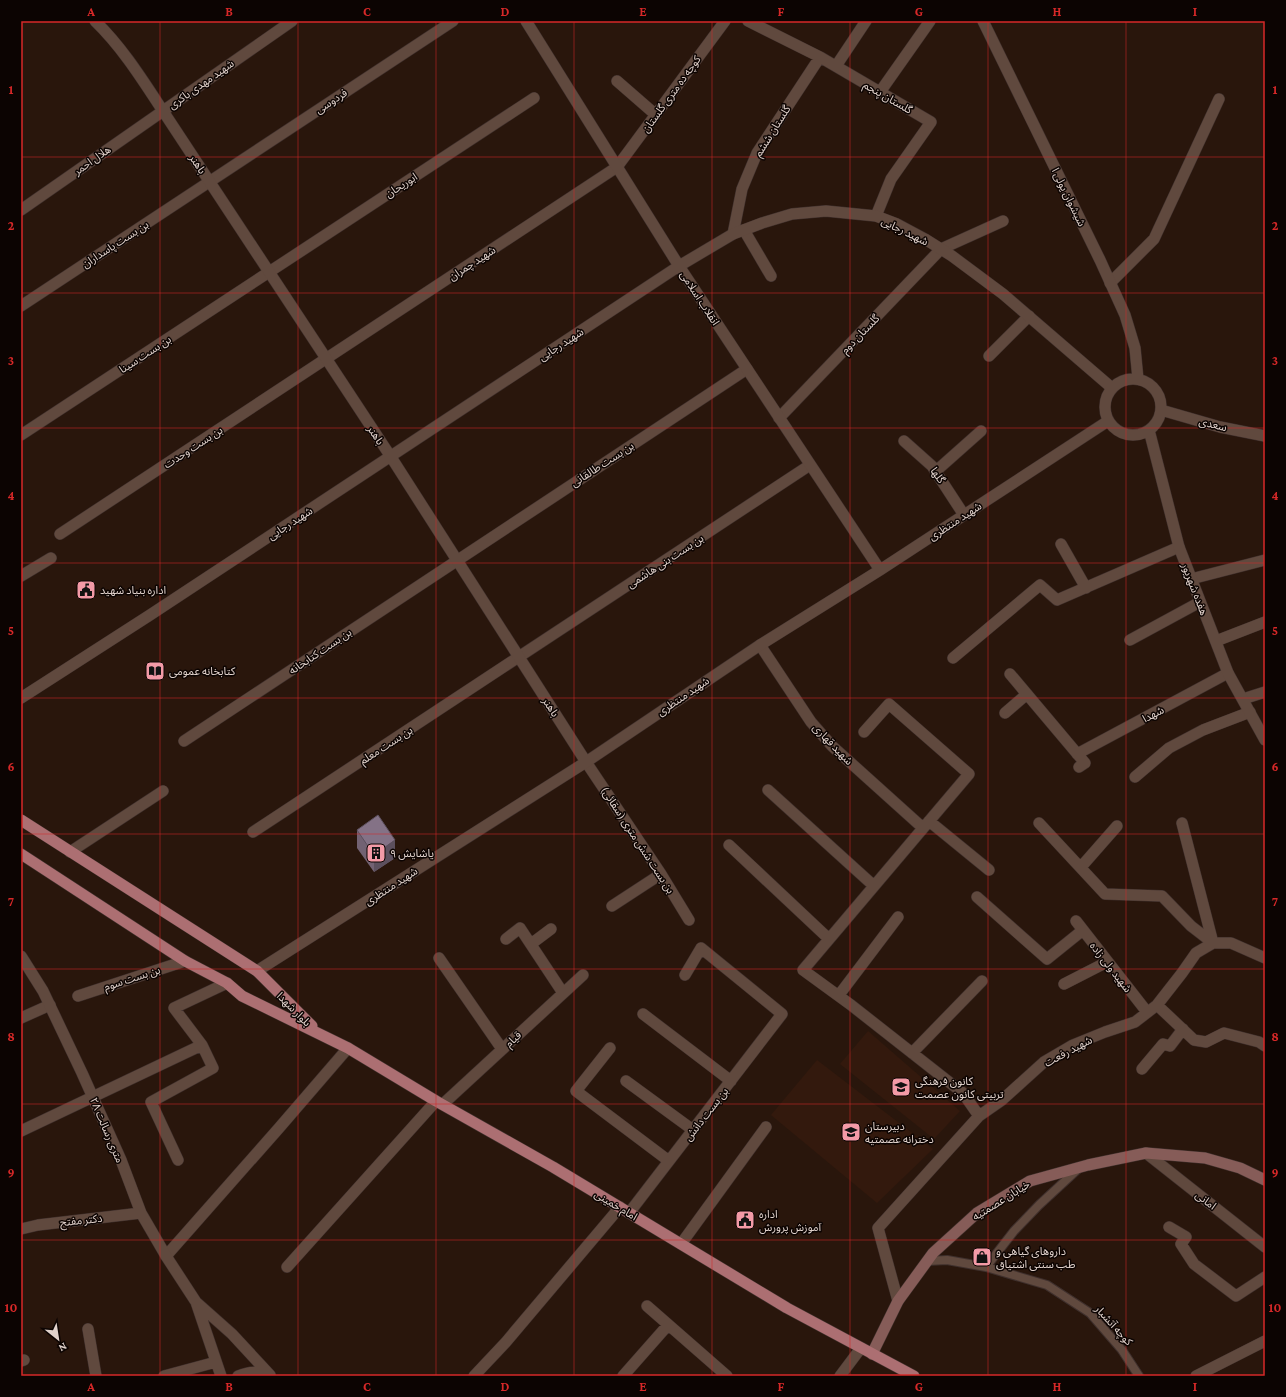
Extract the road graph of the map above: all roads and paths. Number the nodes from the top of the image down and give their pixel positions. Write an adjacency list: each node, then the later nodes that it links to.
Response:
1 (95, 21): 16 (street, شهید مهدی باکری)
2 (292, 21): 16 (street, شهید مهدی باکری)
3 (453, 21): 19 (street, فردوسی)
4 (526, 21): 18 (street, انقلاب اسلامی)
5 (724, 21): 17 (street, کوچه ده متری گلستان)
6 (748, 21): 10 (street, گلستان پنجم)
7 (866, 21): 11 (street)
8 (930, 21): 13 (street)
9 (983, 21): 29 (street, شیشوان یولی ا)
10 (820, 56): 11 (street, گلستان پنجم); 24 (street, گلستان ششم)
11 (836, 66): 13 (street, گلستان پنجم)
12 (617, 82): 17 (street)
13 (880, 92): 21 (street, گلستان پنجم)
14 (534, 98): 27 (street, ابوریحان)
15 (1219, 99): 29 (street)
16 (163, 110): 19 (street, باهنر); 20 (street, هلال احمر)
17 (656, 115): 18 (street, کوچه ده متری گلستان)
18 (617, 167): 26 (street, انقلاب اسلامی); 33 (street, شهید چمران)
19 (209, 181): 27 (street, باهنر); 30 (street, بن بست پاسداران)
20 (21, 210)
21 (876, 216): 23 (street, شهید رجایی); 25 (street, شهید رجایی)
22 (1003, 221): 25 (street)
23 (744, 230): 24 (street, شهید رجایی); 28 (street)
24 (733, 234): 26 (street, شهید رجایی)
25 (941, 249): 31 (street, شهید رجایی); 38 (street, گلستان دوم)
26 (679, 266): 34 (street, انقلاب اسلامی); 45 (street, شهید رجایی)
27 (269, 272): 33 (street, باهنر); 42 (street, بن بست سینا)
28 (772, 276)
29 (1110, 283): 35 (street, شیشوان یولی ا)
30 (21, 306)
31 (1029, 316): 32 (street); 36 (street, شهید رجایی)
32 (989, 356)
33 (326, 359): 45 (street, باهنر); 49 (street, بن بست وحدت)
34 (747, 369): 38 (street, انقلاب اسلامی); 53 (street, بن بست طالقانی)
35 (1138, 379): 36 (street); 37 (street)
36 (1112, 388): 39 (street)
37 (1161, 410): 40 (street); 43 (street, سعدی)
38 (779, 418): 46 (street, انقلاب اسلامی)
39 (1108, 421): 40 (street); 48 (street, شهید منتظری)
40 (1149, 430): 51 (street, هفده شهریور)
41 (981, 431): 47 (street)
42 (21, 435)
43 (1265, 436)
44 (904, 441): 47 (street, گلها)
45 (390, 457): 53 (street, باهنر); 70 (street, شهید رجایی)
46 (810, 465): 55 (street, انقلاب اسلامی); 64 (street, بن بست بنی هاشمی)
47 (936, 471): 48 (street, گلها)
48 (964, 515): 55 (street, شهید منتظری)
49 (60, 534)
50 (1061, 544): 58 (street)
51 (1179, 547): 57 (street, هفده شهریور); 58 (street)
52 (51, 558): 56 (street)
53 (457, 560): 64 (street, باهنر); 76 (street, بن بست کتابخانه)
54 (1265, 560): 57 (street)
55 (880, 570): 63 (street, شهید منتظری)
56 (21, 576)
57 (1191, 579): 59 (street, هفده شهریور)
58 (1086, 588): 65 (street)
59 (1200, 602): 61 (street); 62 (street, هفده شهریور)
60 (1265, 622): 62 (street)
61 (1130, 640)
62 (1216, 641): 66 (street, هفده شهریور)
63 (760, 645): 78 (street, شهید منتظری); 86 (street, شهید قهاری)
64 (519, 657): 78 (street, باهنر); 88 (street, بن بست معلم)
65 (952, 658)
66 (1228, 673): 71 (street, هفده شهریور); 77 (street, شهدا)
67 (1010, 674): 69 (street)
68 (1265, 692): 71 (street)
69 (1027, 694): 73 (street); 77 (street)
70 (21, 698)
71 (1243, 699): 72 (street, هفده شهریور)
72 (1250, 712): 75 (street, هفده شهریور); 80 (street)
73 (1005, 713)
74 (864, 732): 86 (street)
75 (1265, 740)
76 (184, 741)
77 (1077, 754): 79 (street)
78 (586, 762): 94 (street, بن بست شش متری (سقائی)); 111 (street, شهید منتظری)
79 (1079, 767)
80 (1135, 777)
81 (768, 790): 95 (street)
82 (163, 791): 90 (street)
83 (21, 820): 90 (main road, بلوار شهدا)
84 (1040, 823): 92 (street)
85 (1182, 823): 103 (street)
86 (926, 824): 93 (street, شهید قهاری); 95 (street)
87 (1117, 826): 92 (street)
88 (253, 832)
89 (729, 845): 102 (street)
90 (70, 852): 111 (main road, بلوار شهدا)
91 (21, 854): 108 (main road, بلوار شهدا)
92 (1081, 867): 103 (street)
93 (989, 870)
94 (661, 874): 97 (street); 99 (street, بن بست شش متری (سقائی))
95 (874, 886): 102 (street)
96 (977, 897): 109 (street, شهید ولی زاده)
97 (612, 906)
98 (898, 917): 118 (street)
99 (689, 920)
100 (551, 929): 104 (street)
101 (506, 939): 104 (street)
102 (829, 939): 118 (street)
103 (1213, 943): 107 (street); 121 (street, شهید رفعت)
104 (531, 944): 117 (street)
105 (21, 956): 110 (street, ۲۸ متری رسالت)
106 (439, 958): 131 (street)
107 (1265, 958)
108 (185, 961): 115 (main road, بلوار شهدا); 119 (street, بن بست سوم)
109 (1107, 962): 116 (street); 122 (street, شهید ولی زاده)
110 (25, 970): 120 (street, ۲۸ متری رسالت)
111 (257, 971): 126 (main road, بلوار شهدا)
112 (584, 975): 117 (street, قیام)
113 (685, 975): 135 (street, بن بست دانش)
114 (982, 981): 132 (street)
115 (227, 983): 126 (main road, بلوار شهدا); 127 (street)
116 (1064, 984)
117 (563, 993): 131 (street, قیام)
118 (839, 995): 132 (street)
119 (78, 996)
120 (50, 1005): 124 (street); 136 (street, ۲۸ متری رسالت)
121 (1157, 1005): 122 (street, شهید رفعت); 125 (street)
122 (1147, 1012): 138 (street, شهید رفعت)
123 (643, 1014): 135 (street)
124 (21, 1018)
125 (1183, 1029): 128 (street); 133 (street)
126 (318, 1032): 129 (main road, امام خمینی)
127 (202, 1045): 136 (street); 143 (street)
128 (1265, 1046)
129 (348, 1048): 137 (main road, امام خمینی); 153 (street)
130 (610, 1048): 144 (street)
131 (502, 1049): 137 (street, قیام)
132 (912, 1053): 138 (street)
133 (1142, 1069)
134 (626, 1081): 140 (street)
135 (731, 1081): 140 (street, بن بست دانش)
136 (93, 1098): 141 (street); 148 (street, ۲۸ متری رسالت)
137 (439, 1102): 147 (main road, امام خمینی); 155 (street, قیام)
138 (979, 1116): 158 (street, شهید رفعت)
139 (766, 1127): 151 (street)
140 (693, 1130): 144 (street, بن بست دانش)
141 (21, 1132)
142 (1146, 1153): 145 (main road, خیابان عصمتیه); 146 (main road, خیابان عصمتیه); 152 (street, امانی)
143 (178, 1160)
144 (669, 1161): 147 (street, بن بست دانش)
145 (1080, 1167): 154 (main road, خیابان عصمتیه); 156 (lane)
146 (1265, 1180)
147 (625, 1210): 151 (main road, امام خمینی); 172 (street, بن بست دانش)
148 (141, 1213): 150 (street, دکتر مفتح); 153 (street, ۲۸ متری رسالت)
149 (1169, 1227): 157 (street)
150 (21, 1229)
151 (681, 1244): 164 (main road, امام خمینی)
152 (1265, 1247)
153 (166, 1256): 159 (street, ۲۸ متری رسالت)
154 (927, 1260): 156 (lane, کوچه آتشبار); 158 (main road, خیابان عصمتیه)
155 (287, 1267)
156 (986, 1267): 177 (lane, کوچه آتشبار)
157 (1265, 1277)
158 (898, 1301): 165 (main road, خیابان عصمتیه)
159 (196, 1302): 166 (street, ۲۸ متری رسالت); 167 (street, ۲۸ متری رسالت)
160 (647, 1306): 161 (street)
161 (668, 1325): 173 (street); 174 (street)
162 (88, 1330): 168 (street)
163 (1265, 1341): 178 (street)
164 (861, 1348): 165 (main road, امام خمینی); 175 (street)
165 (872, 1354): 176 (main road, امام خمینی)
166 (216, 1362): 169 (street); 170 (street, ۲۸ متری رسالت)
167 (272, 1375): 171 (street)
168 (96, 1376)
169 (164, 1376)
170 (221, 1376)
171 (238, 1376)
172 (474, 1376)
173 (623, 1376)
174 (727, 1376)
175 (840, 1376)
176 (914, 1376)
177 (1140, 1376)
178 (1196, 1376)

